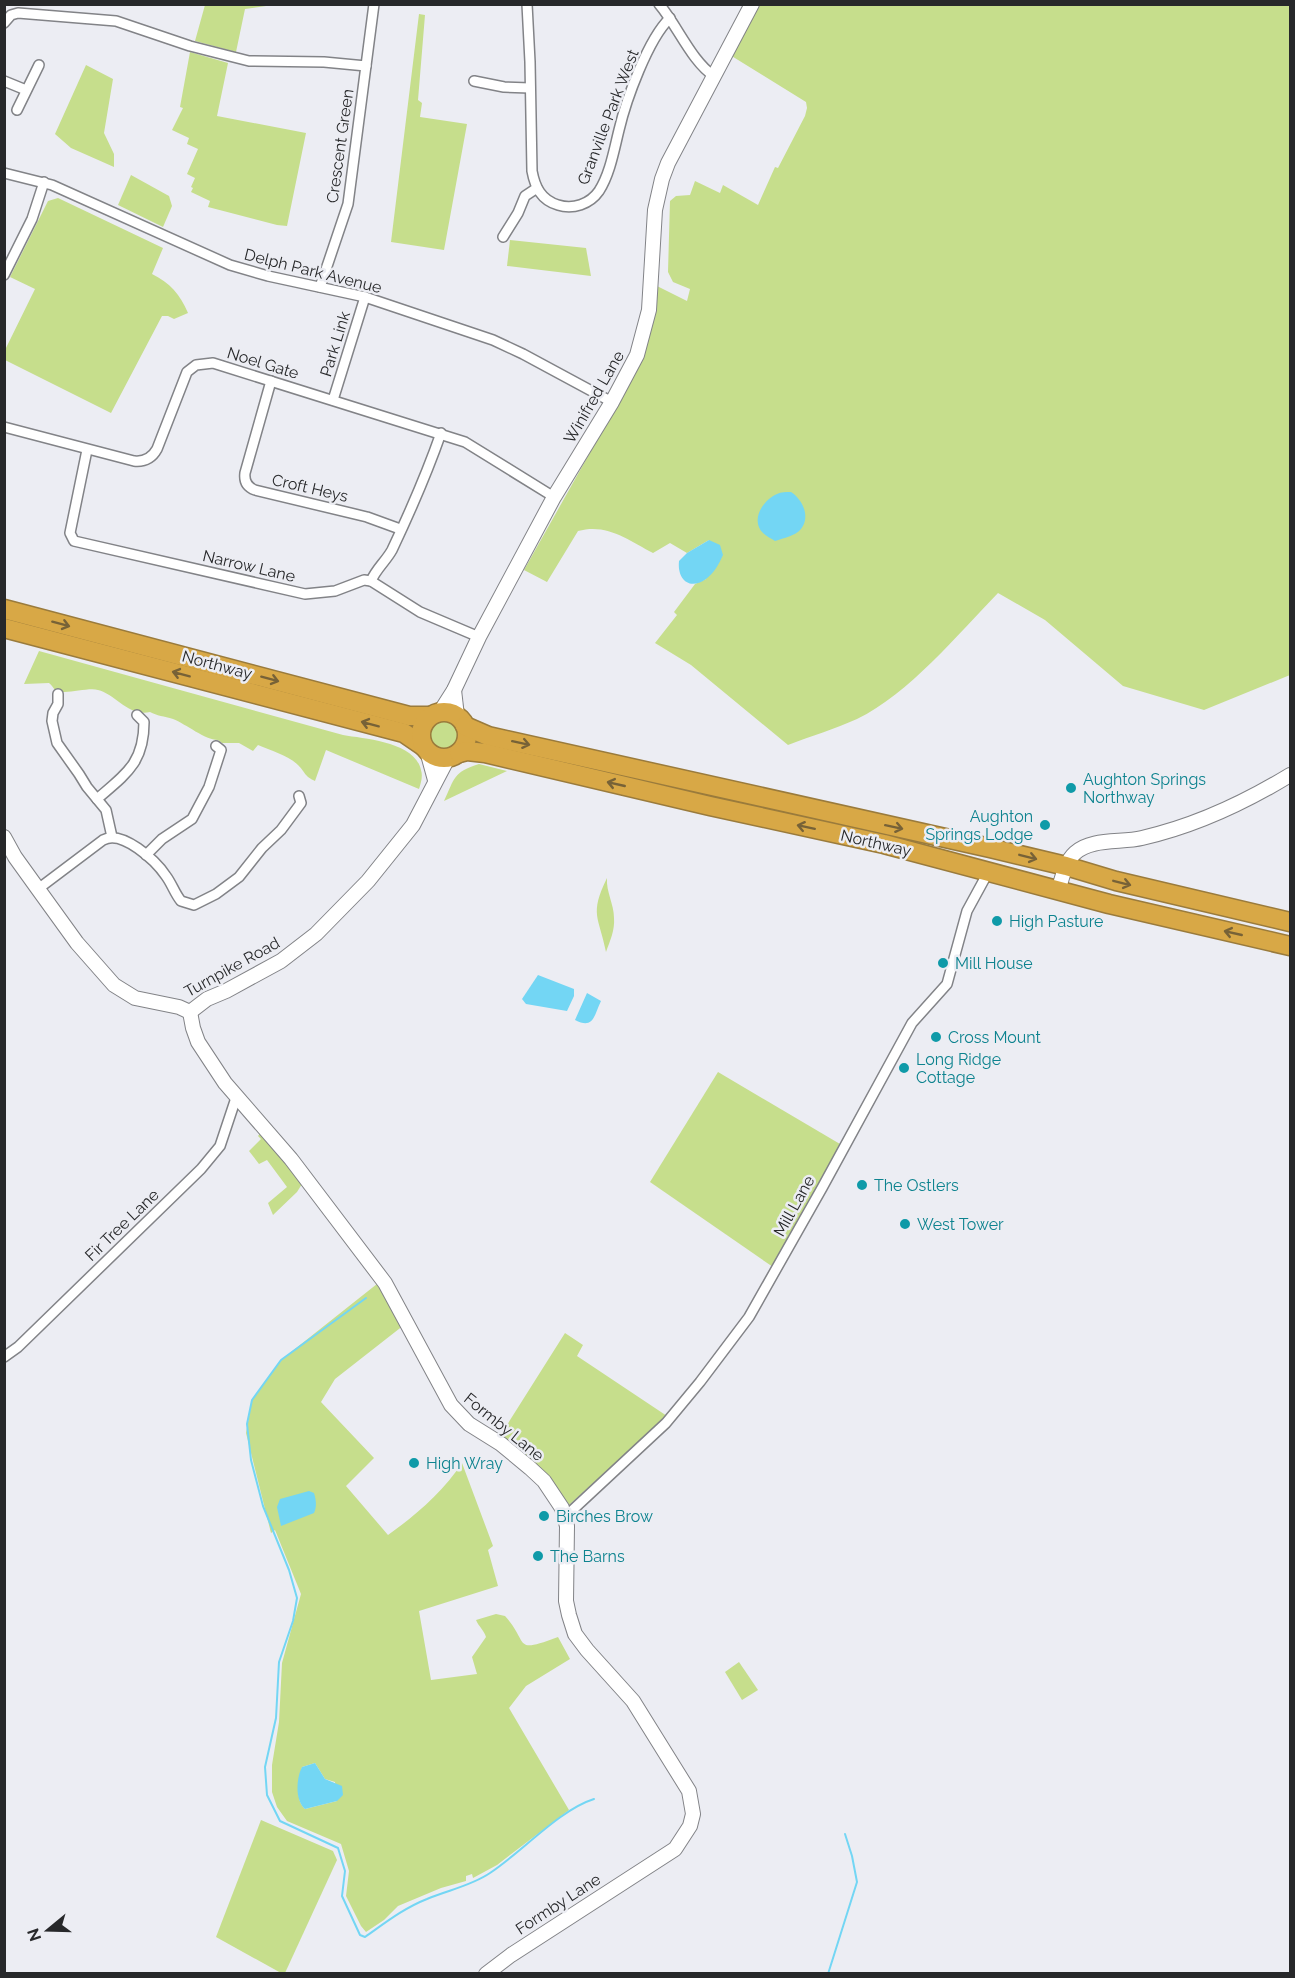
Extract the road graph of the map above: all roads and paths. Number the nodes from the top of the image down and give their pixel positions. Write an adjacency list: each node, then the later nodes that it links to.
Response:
1 (374, 4): 8 (street, Crescent Green)
2 (527, 4): 12 (street)
3 (659, 4): 5 (street)
4 (752, 4): 9 (main road, Winifred Lane)
5 (670, 18): 9 (street); 17 (street, Granville Park West)
6 (4, 23): 8 (street)
7 (39, 65): 13 (street)
8 (366, 66): 20 (street, Crescent Green)
9 (714, 76): 24 (main road, Winifred Lane)
10 (4, 81): 13 (street)
11 (474, 81): 12 (street)
12 (530, 88): 17 (street)
13 (26, 90): 14 (street)
14 (17, 110)
15 (4, 173): 16 (street, Delph Park Avenue)
16 (44, 182): 19 (street); 20 (street, Delph Park Avenue)
17 (537, 188): 18 (street)
18 (503, 237)
19 (5, 272)
20 (320, 287): 21 (street, Delph Park Avenue)
21 (365, 297): 23 (street, Park Link); 24 (street, Delph Park Avenue)
22 (271, 381): 23 (street, Noel Gate); 27 (street, Noel Gate); 29 (street, Croft Heys)
23 (333, 400): 26 (street, Noel Gate)
24 (612, 402): 28 (main road, Winifred Lane)
25 (4, 428): 27 (street, Noel Gate)
26 (441, 433): 28 (street, Noel Gate); 29 (street)
27 (87, 450): 30 (street)
28 (554, 497): 35 (main road, Winifred Lane)
29 (400, 530): 32 (street)
30 (72, 540): 31 (street); 32 (street, Narrow Lane)
31 (66, 549)
32 (371, 580): 35 (street)
33 (4, 609): 38 (highway, Northway, one-way to 38)
34 (4, 628): 40 (highway, Northway, one-way to 34)
35 (479, 637): 38 (main road, Winifred Lane)
36 (61, 701): 44 (street)
37 (144, 718): 44 (street)
38 (448, 718): 40 (highway); 41 (highway); 48 (highway, Northway, one-way to 48)
39 (222, 748): 49 (street)
40 (425, 749): 41 (highway); 43 (main road)
41 (453, 756): 43 (main road, Turnpike Road); 51 (highway, Northway, one-way to 41)
42 (1290, 775): 50 (main road)
43 (435, 780): 56 (main road, Turnpike Road)
44 (97, 799): 47 (street)
45 (303, 801): 49 (street)
46 (4, 837): 52 (main road, Turnpike Road)
47 (112, 837): 49 (street); 52 (street)
48 (990, 848): 50 (highway, Northway, one-way to 50); 51 (highway)
49 (146, 855)
50 (1066, 866): 53 (main road); 54 (highway, Northway, one-way to 54)
51 (984, 870): 53 (highway, Northway); 59 (street, Mill Lane)
52 (38, 889): 56 (main road, Turnpike Road)
53 (1058, 891): 55 (highway, Northway, one-way to 53)
54 (1290, 922)
55 (1290, 946)
56 (190, 1012): 57 (main road, Formby Lane)
57 (236, 1098): 58 (street, Fir Tree Lane); 59 (main road, Formby Lane)
58 (4, 1357)
59 (565, 1517): 60 (main road, Formby Lane)
60 (486, 1974)

